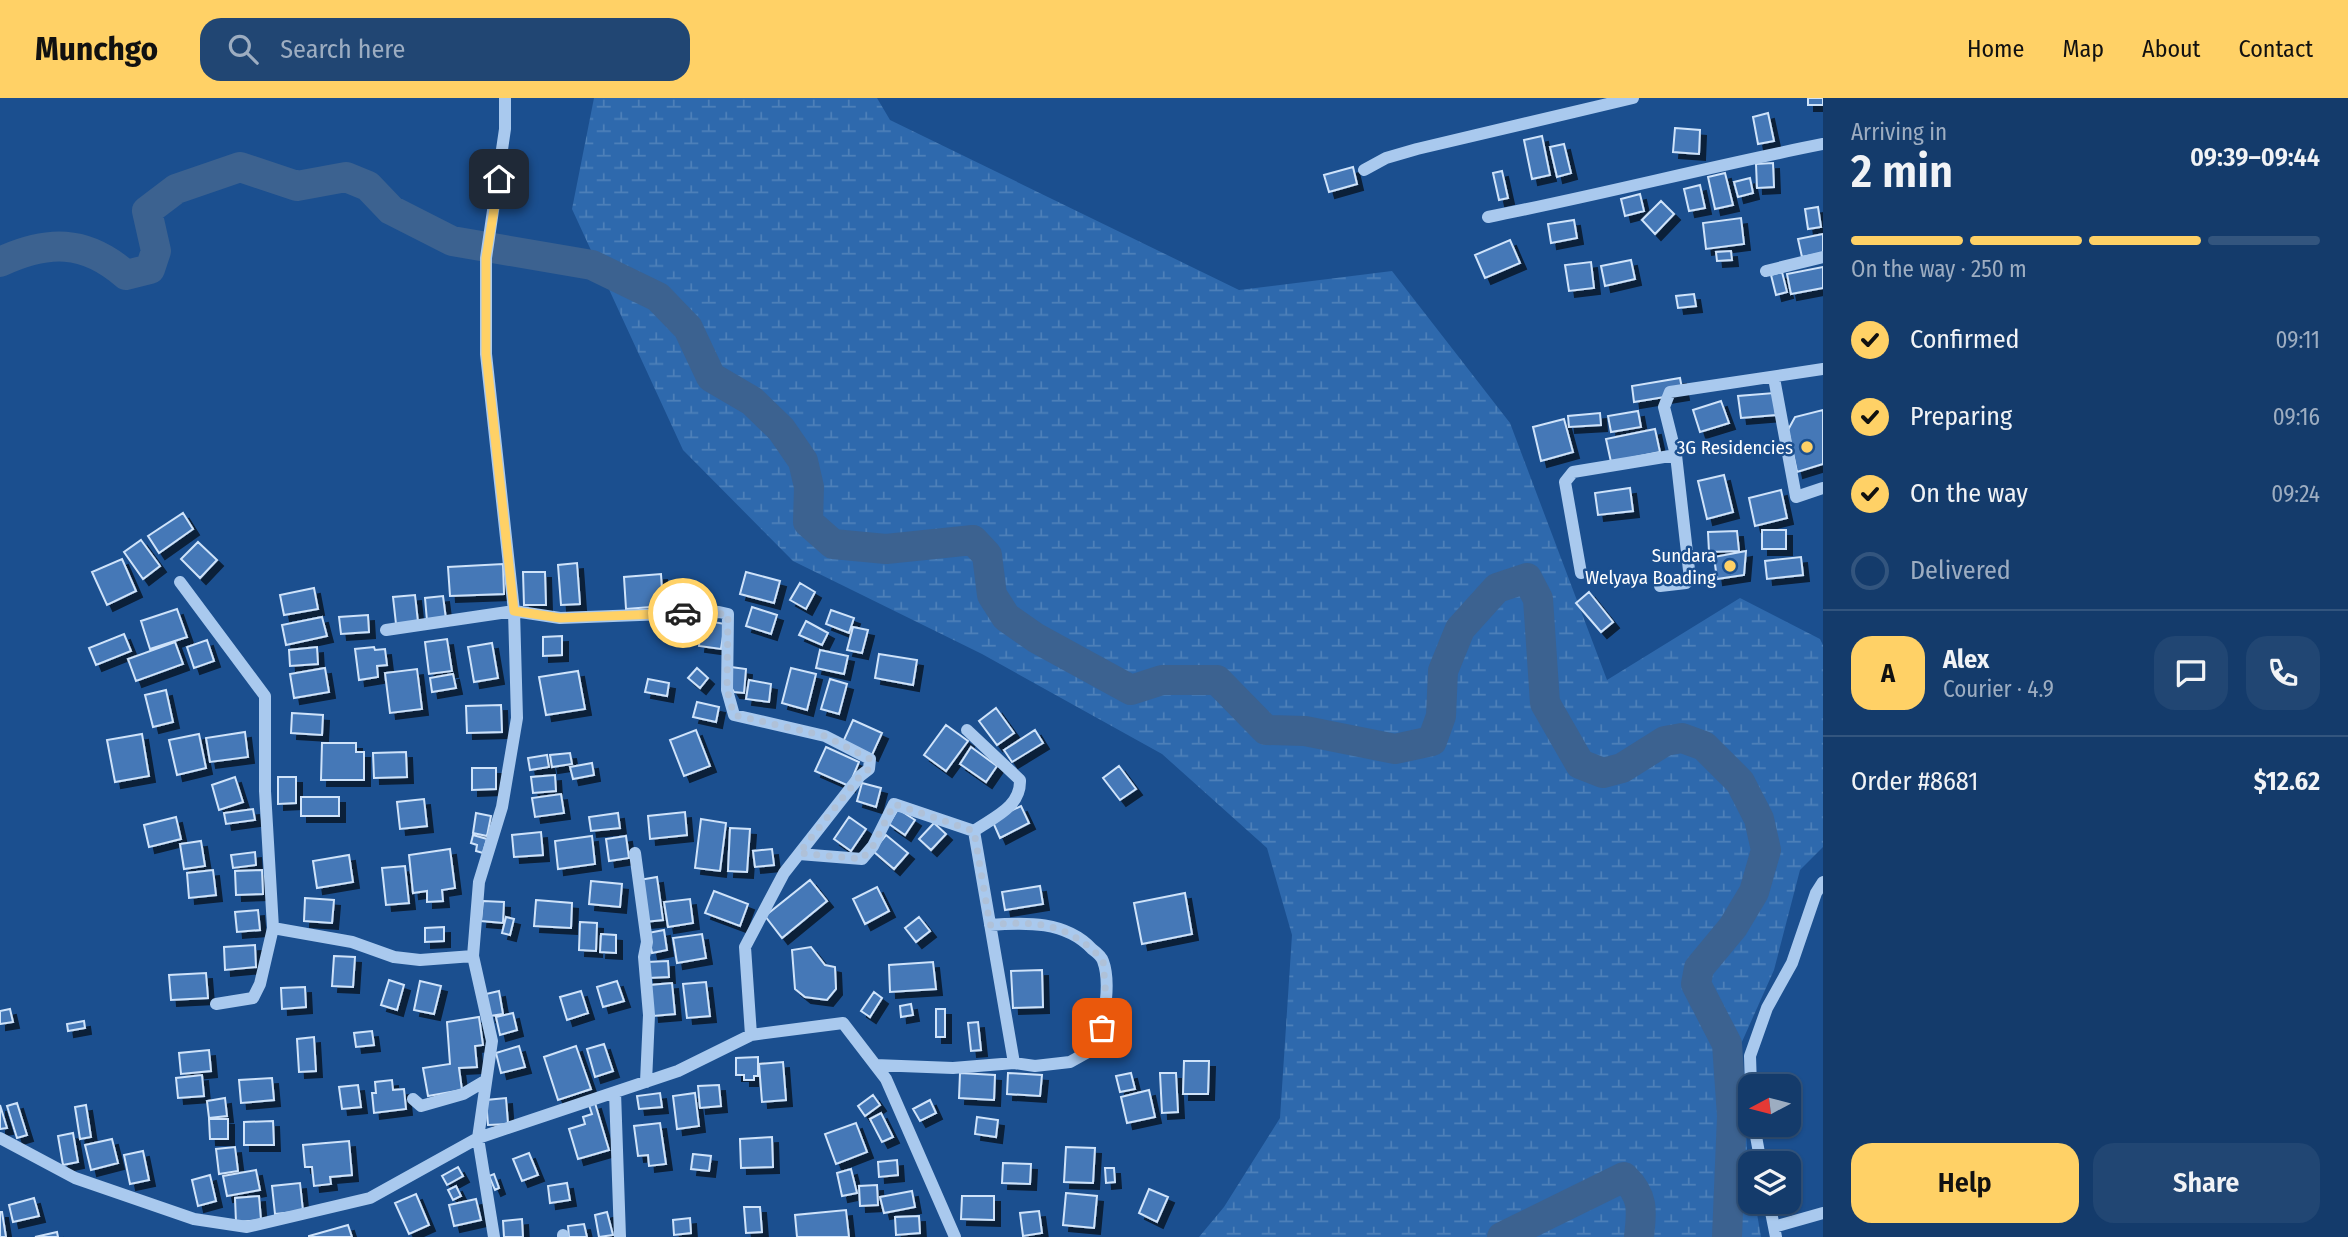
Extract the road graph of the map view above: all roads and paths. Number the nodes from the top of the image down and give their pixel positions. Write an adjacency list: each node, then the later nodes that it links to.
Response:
1 (505, 98): 15 (street)
2 (1633, 98): 4 (street)
3 (1823, 144): 5 (street)
4 (1364, 170)
5 (1488, 217)
6 (1823, 257): 7 (street)
7 (1766, 271)
8 (1823, 369): 9 (street)
9 (1774, 378): 10 (street); 11 (street)
10 (1675, 455): 12 (street); 14 (street)
11 (1823, 488)
12 (1581, 573)
13 (180, 582): 23 (street)
14 (1660, 586)
15 (514, 611): 16 (street); 20 (street); 24 (street)
16 (386, 630)
17 (967, 730): 18 (street)
18 (974, 831): 20 (street); 22 (street)
19 (635, 853): 31 (street)
20 (799, 853): 26 (street)
21 (1823, 882): 29 (street)
22 (990, 925): 27 (street); 27 (street)
23 (273, 928): 24 (street); 25 (street)
24 (473, 956): 30 (street)
25 (216, 1004)
26 (751, 1035): 28 (street); 31 (street)
27 (1014, 1063): 28 (street)
28 (875, 1065): 41 (street)
29 (1751, 1074)
30 (485, 1081): 33 (street); 35 (street)
31 (646, 1082): 32 (street)
32 (615, 1092): 35 (street); 40 (street)
33 (413, 1099)
34 (0, 1138): 35 (street)
35 (478, 1138): 39 (street)
36 (1823, 1213): 38 (street)
37 (1771, 1214): 38 (street)
38 (1775, 1232)
39 (494, 1237)
40 (620, 1237)
41 (955, 1237)

